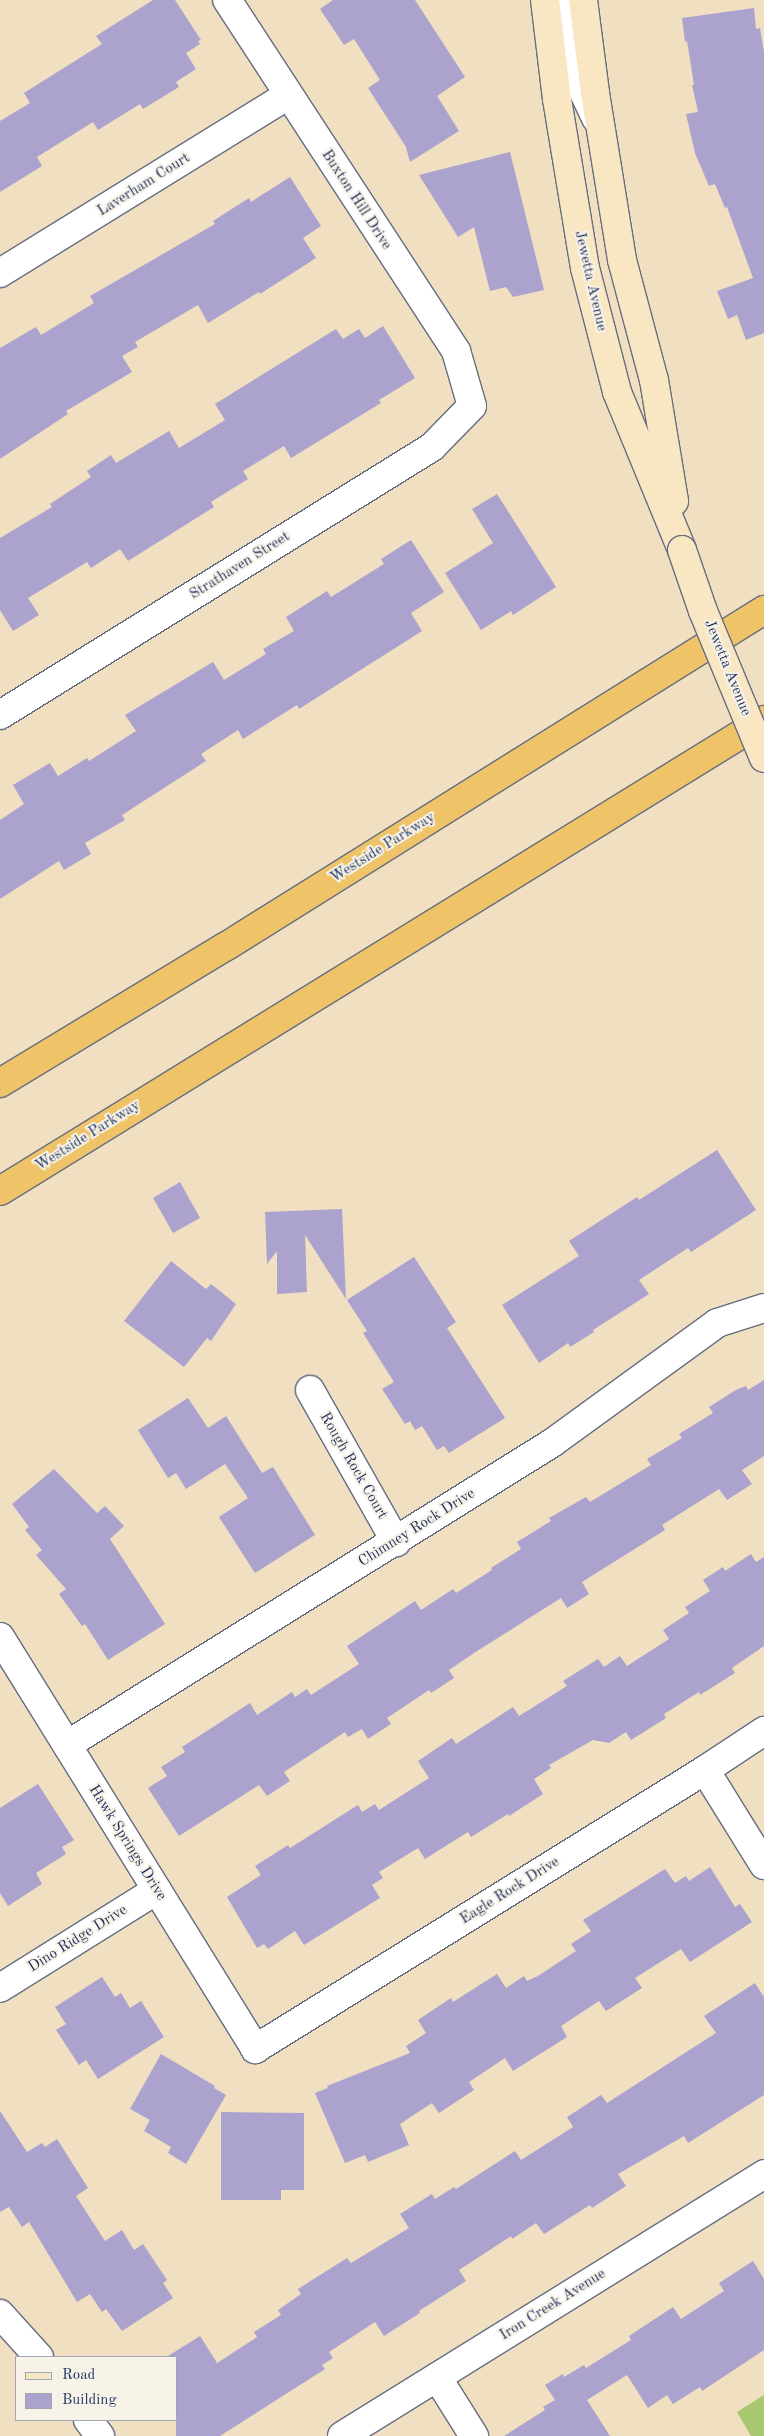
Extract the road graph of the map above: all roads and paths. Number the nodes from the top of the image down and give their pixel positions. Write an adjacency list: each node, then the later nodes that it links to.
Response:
1 (227, 0): 5 (street, Buxton Hill Drive)
2 (545, 0): 9 (street, Jewetta Avenue)
3 (568, 0): 6 (street)
4 (583, 0): 6 (street, Jewetta Avenue)
5 (287, 96): 7 (street, Laverham Court); 8 (street, Buxton Hill Drive)
6 (601, 128): 9 (street, Jewetta Avenue)
7 (0, 274)
8 (472, 406): 11 (street, Strathaven Street)
9 (682, 550): 13 (street, Jewetta Avenue, bridge)
10 (764, 610): 14 (highway, Westside Parkway)
11 (0, 714)
12 (764, 720): 15 (highway, Westside Parkway)
13 (764, 758)
14 (0, 1083)
15 (0, 1191)
16 (764, 1308): 18 (street, Chimney Rock Drive)
17 (310, 1390): 18 (street, Rough Rock Court)
18 (396, 1542): 21 (street, Chimney Rock Drive)
19 (0, 1637): 21 (street, Hawk Springs Drive)
20 (764, 1731): 22 (street, Eagle Rock Drive)
21 (67, 1745): 24 (street, Hawk Springs Drive)
22 (705, 1770): 23 (street); 26 (street, Eagle Rock Drive)
23 (764, 1865)
24 (157, 1890): 25 (street, Dino Ridge Drive); 26 (street, Hawk Springs Drive)
25 (0, 1988)
26 (255, 2049)
27 (764, 2174): 30 (street, Iron Creek Avenue)
28 (0, 2314): 29 (street)
29 (38, 2356)
30 (437, 2377): 33 (street, Iron Creek Avenue); 34 (street)
31 (89, 2421): 32 (street)
32 (100, 2436)
33 (342, 2436)
34 (474, 2436)

